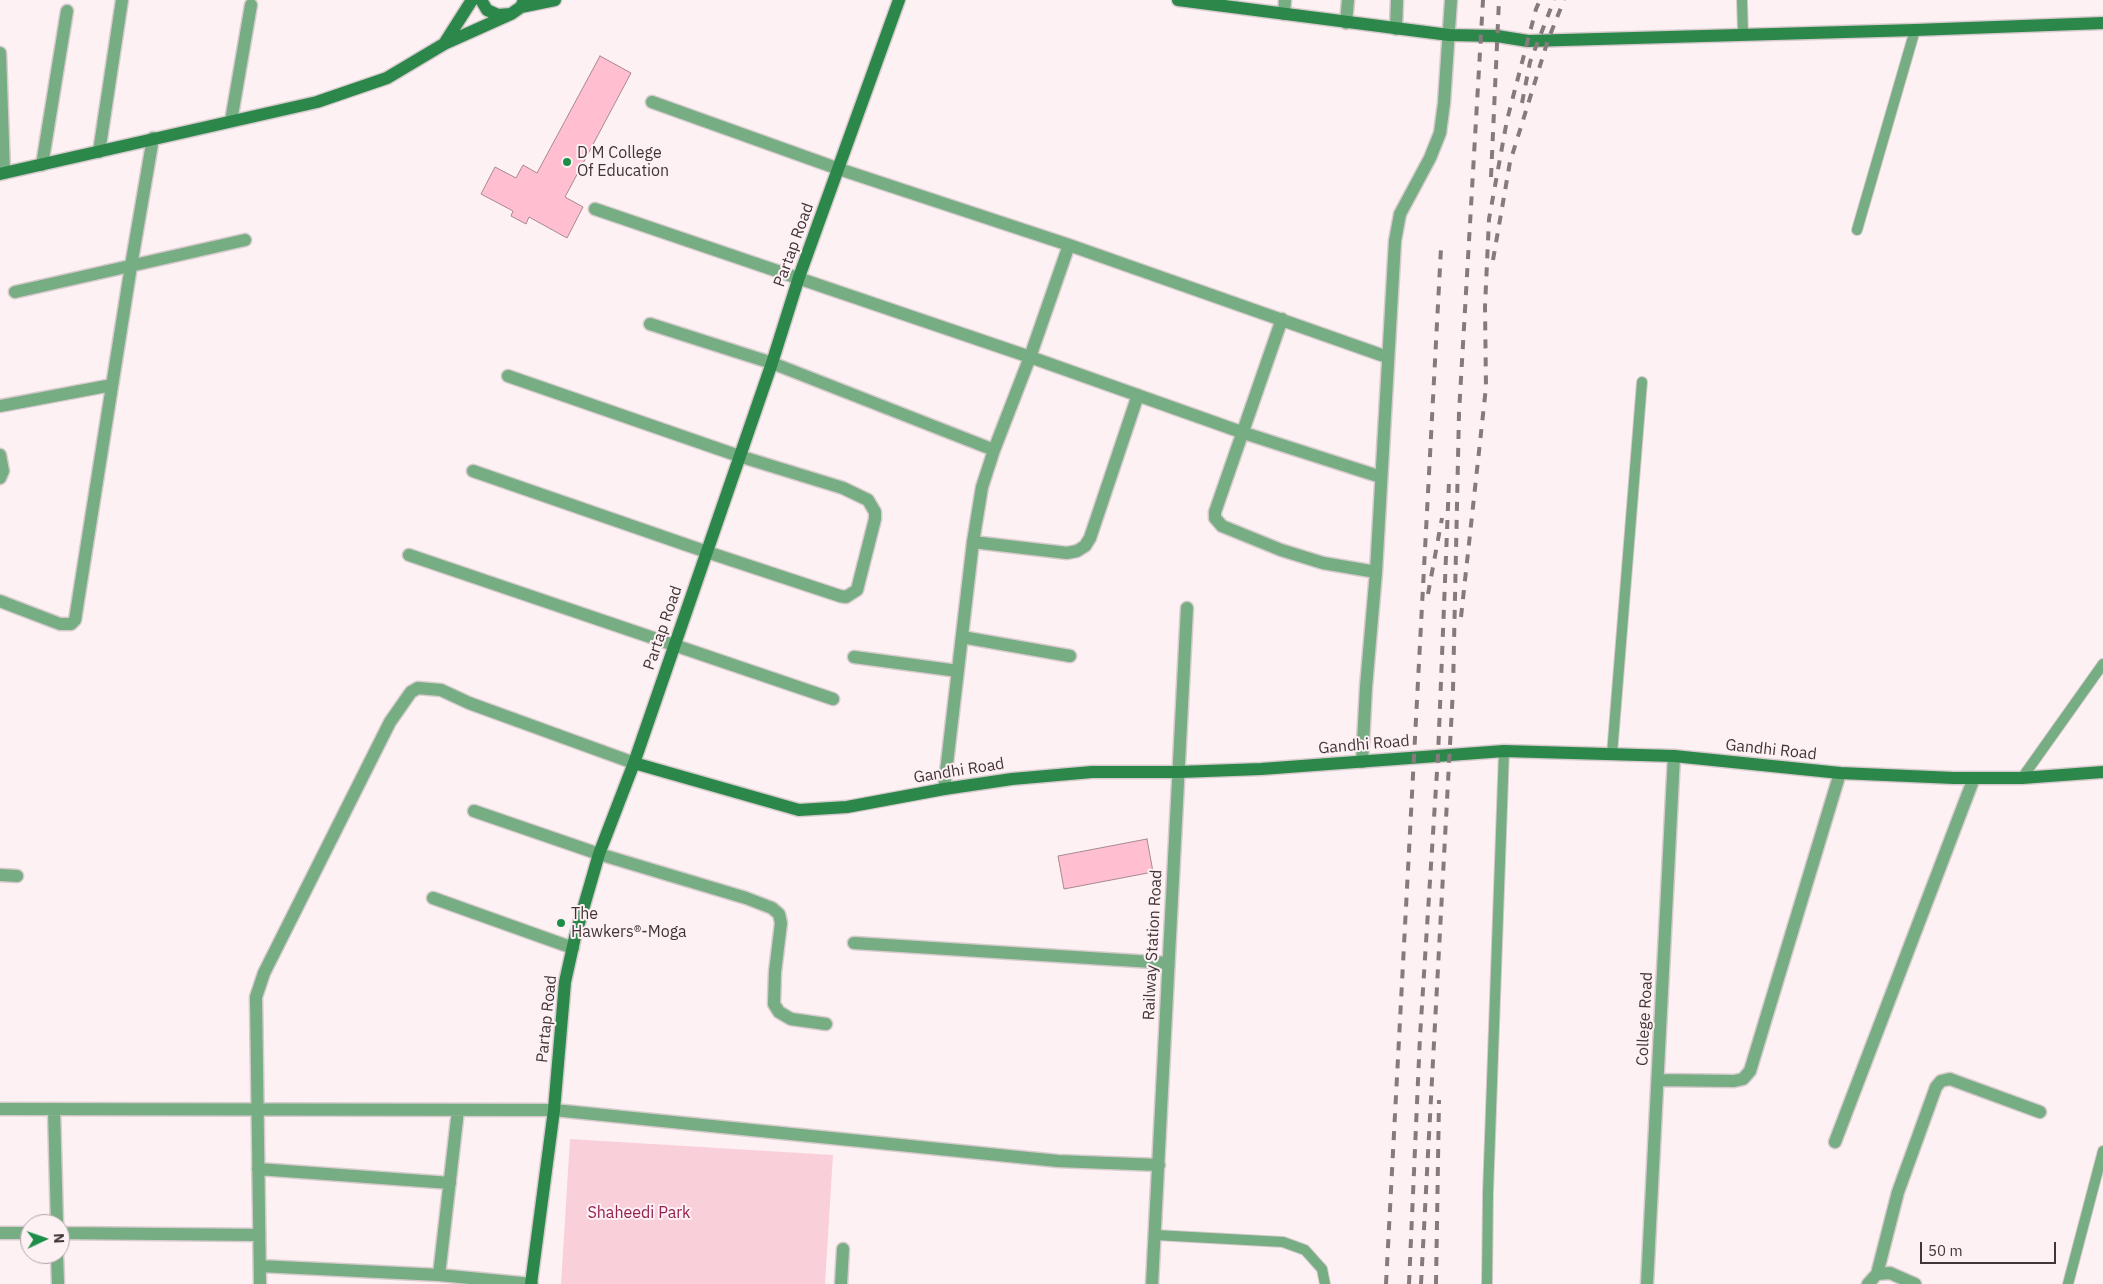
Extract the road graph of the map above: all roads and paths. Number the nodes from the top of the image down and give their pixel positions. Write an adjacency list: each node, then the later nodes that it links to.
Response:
1 (122, 0): 27 (street)
2 (472, 0): 22 (street)
3 (481, 0): 13 (street)
4 (556, 0): 13 (street)
5 (898, 0): 29 (street, Partap Road)
6 (1180, 0): 15 (street)
7 (1285, 0): 15 (street)
8 (1348, 0): 16 (street)
9 (1397, 0): 18 (street)
10 (1451, 0): 21 (street)
11 (1742, 0): 20 (lane)
12 (251, 5): 25 (street)
13 (518, 7): 22 (street)
14 (68, 12): 28 (street)
15 (1284, 14): 16 (street)
16 (1346, 22): 18 (street)
17 (2103, 23): 19 (street)
18 (1396, 28): 21 (street)
19 (1916, 30): 20 (street); 32 (lane)
20 (1744, 34): 21 (street)
21 (1449, 35): 41 (street)
22 (444, 44): 25 (street)
23 (0, 53): 30 (street)
24 (652, 102): 29 (street)
25 (231, 121): 26 (street)
26 (153, 138): 27 (street); 35 (street)
27 (99, 152): 28 (street)
28 (42, 164): 30 (street)
29 (839, 169): 34 (street); 36 (street, Partap Road)
30 (2, 173)
31 (596, 209): 36 (street)
32 (1856, 230)
33 (245, 240): 35 (street)
34 (1069, 245): 38 (street); 40 (street)
35 (130, 266): 37 (street); 45 (street)
36 (799, 277): 40 (street); 42 (street, Partap Road)
37 (15, 292)
38 (1282, 320): 41 (street); 48 (street)
39 (650, 324): 42 (street)
40 (1030, 357): 46 (street); 49 (street)
41 (1387, 357): 53 (street)
42 (772, 363): 49 (street); 51 (street, Partap Road)
43 (508, 376): 51 (street)
44 (1642, 382): 69 (lane)
45 (112, 385): 47 (street); 59 (street)
46 (1138, 395): 48 (street); 55 (street)
47 (0, 406)
48 (1244, 433): 53 (street); 58 (street)
49 (994, 450): 55 (street)
50 (0, 455): 54 (street)
51 (739, 456): 56 (street, Partap Road); 56 (street)
52 (473, 471): 56 (street)
53 (1381, 477): 58 (street)
54 (0, 478)
55 (973, 542): 61 (street)
56 (707, 552): 62 (street, Partap Road)
57 (409, 555): 62 (street)
58 (1376, 572): 71 (street)
59 (0, 601)
60 (1186, 608): 73 (street, Railway Station Road)
61 (962, 637): 63 (street); 66 (street)
62 (675, 644): 67 (street); 72 (street, Partap Road)
63 (1070, 656)
64 (854, 657): 66 (street)
65 (2103, 664): 77 (lane)
66 (958, 671): 78 (street)
67 (833, 699)
68 (1504, 751): 69 (street, Gandhi Road); 71 (street, Gandhi Road); 117 (lane)
69 (1612, 754): 70 (street, Gandhi Road)
70 (1674, 756): 75 (street, Gandhi Road); 88 (street, College Road)
71 (1362, 762): 73 (street, Gandhi Road)
72 (634, 763): 78 (street, Gandhi Road); 80 (street, Partap Road); 91 (street)
73 (1179, 772): 78 (street, Gandhi Road); 86 (street, Railway Station Road)
74 (2103, 772): 77 (street, Gandhi Road)
75 (1840, 773): 76 (street, Gandhi Road); 88 (street)
76 (1974, 778): 77 (street, Gandhi Road); 95 (street)
77 (2022, 778)
78 (944, 789)
79 (474, 811): 80 (street)
80 (599, 854): 85 (street, Partap Road); 87 (street)
81 (0, 875): 82 (street)
82 (17, 876)
83 (433, 898): 85 (street)
84 (854, 943): 86 (street)
85 (573, 948): 93 (street, Partap Road)
86 (1168, 963): 97 (street, Railway Station Road)
87 (826, 1024)
88 (1658, 1080): 118 (street, College Road)
89 (0, 1109): 90 (street)
90 (54, 1109): 91 (street); 100 (street)
91 (258, 1109): 92 (street); 98 (street)
92 (458, 1110): 93 (street); 99 (street)
93 (554, 1110): 97 (street); 113 (street, Partap Road)
94 (2040, 1112): 109 (street)
95 (1835, 1142)
96 (2103, 1151): 121 (lane)
97 (1159, 1165): 105 (street, Railway Station Road)
98 (258, 1169): 99 (street); 104 (street)
99 (450, 1183): 110 (street)
100 (56, 1214)
101 (0, 1233): 102 (street)
102 (20, 1233)
103 (70, 1233): 104 (street)
104 (259, 1235): 108 (street)
105 (1155, 1235): 115 (street, Railway Station Road); 116 (lane)
106 (843, 1249): 114 (street)
107 (57, 1264): 111 (street)
108 (260, 1266): 110 (street); 112 (street)
109 (1877, 1274): 119 (street); 120 (street)
110 (439, 1275): 113 (street)
111 (58, 1284)
112 (260, 1284)
113 (532, 1284)
114 (841, 1284)
115 (1152, 1284)
116 (1326, 1284)
117 (1486, 1284)
118 (1647, 1284)
119 (1868, 1284)
120 (1915, 1284)
121 (2068, 1284)

